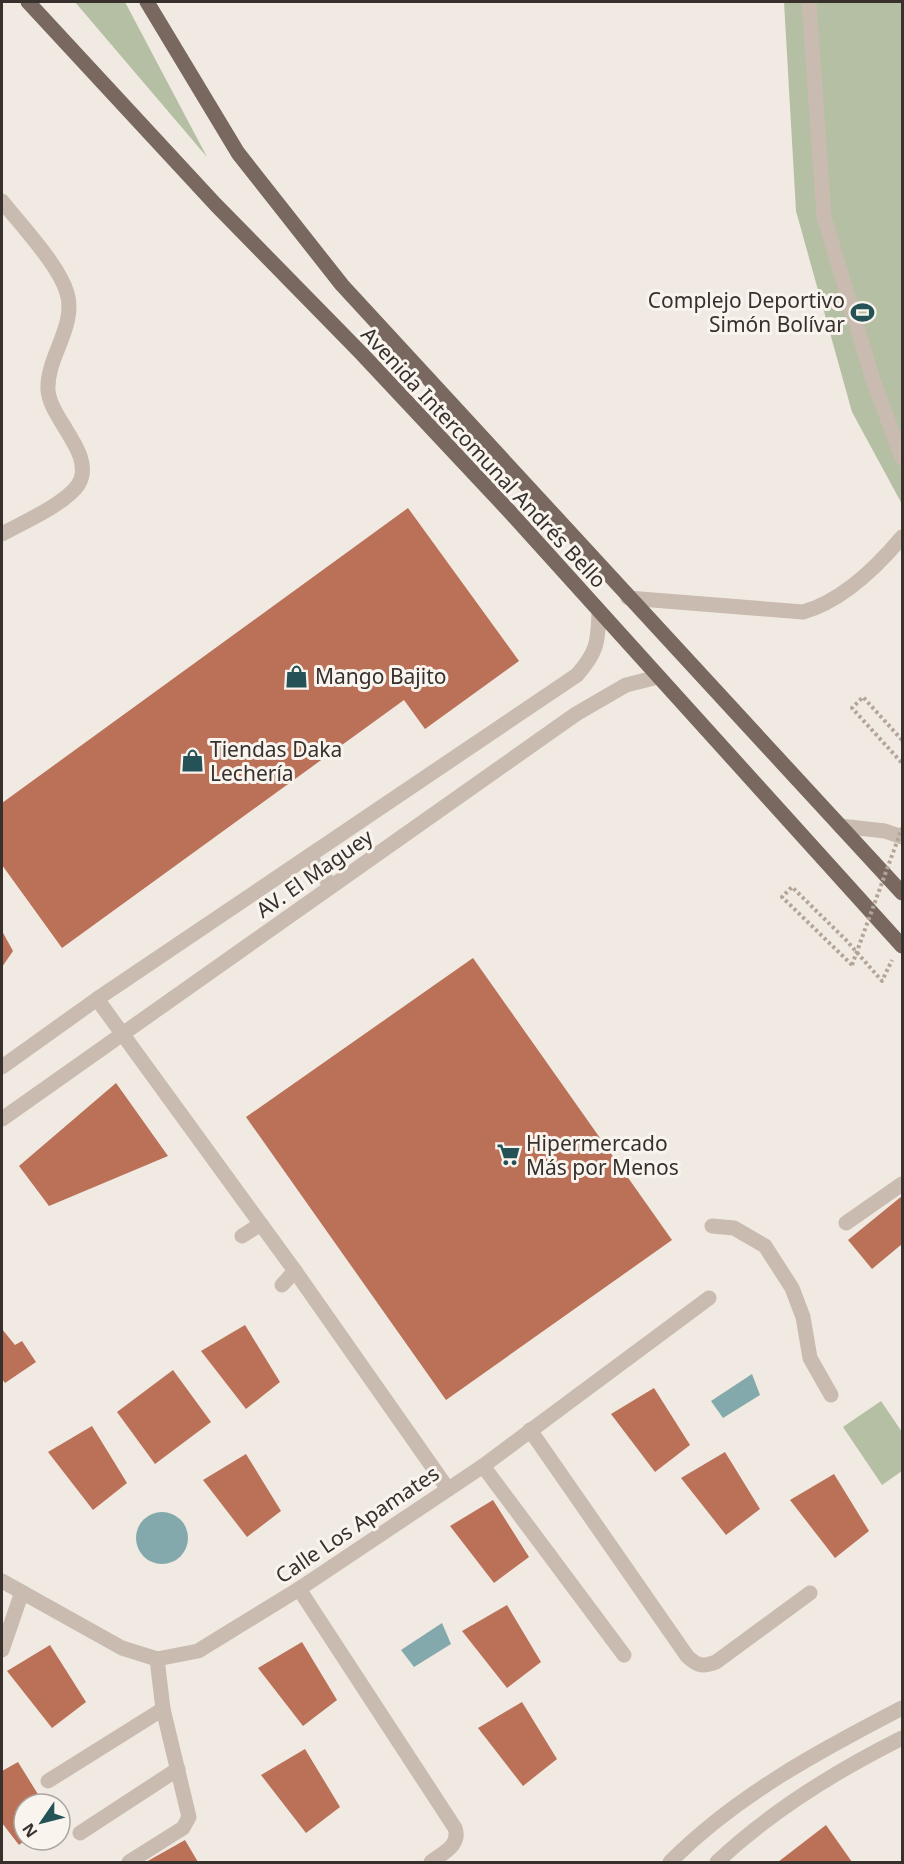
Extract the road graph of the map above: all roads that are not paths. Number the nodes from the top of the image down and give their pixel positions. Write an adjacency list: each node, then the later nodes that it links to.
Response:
1 (28, 2): 9 (main road, Avenida Intercomunal Andrés Bello)
2 (147, 2): 8 (main road, Avenida Intercomunal Andrés Bello)
3 (809, 2): 5 (street)
4 (2, 201): 6 (street)
5 (903, 458)
6 (2, 534)
7 (903, 537): 8 (street)
8 (628, 598): 11 (main road, Avenida Intercomunal Andrés Bello)
9 (599, 613): 10 (main road, Avenida Intercomunal Andrés Bello); 13 (street, AV. El Maguey)
10 (658, 677): 14 (street, AV. El Maguey); 16 (main road, Avenida Intercomunal Andrés Bello)
11 (840, 826): 12 (street); 15 (main road, Avenida Intercomunal Andrés Bello)
12 (903, 837)
13 (309, 856): 14 (street); 17 (street, AV. El Maguey)
14 (331, 886): 18 (street, AV. El Maguey)
15 (903, 893)
16 (901, 945)
17 (97, 999): 18 (street); 19 (street, AV. El Maguey)
18 (122, 1033): 20 (street, AV. El Maguey); 23 (street)
19 (2, 1067)
20 (2, 1119)
21 (903, 1184): 22 (street)
22 (846, 1223)
23 (261, 1224): 25 (street); 26 (street)
24 (712, 1226): 29 (street)
25 (242, 1236)
26 (295, 1271): 27 (street); 32 (street)
27 (282, 1285)
28 (709, 1298): 30 (street, Calle Los Apamates)
29 (831, 1395)
30 (530, 1430): 31 (street, Calle Los Apamates); 36 (street)
31 (483, 1466): 32 (street, Calle Los Apamates); 38 (street)
32 (448, 1489): 34 (street, Calle Los Apamates)
33 (2, 1581): 35 (street, Calle Los Apamates)
34 (299, 1589): 39 (street, Calle Los Apamates); 47 (street)
35 (22, 1592): 37 (street); 39 (street, Calle Los Apamates)
36 (810, 1593)
37 (2, 1650)
38 (624, 1655)
39 (158, 1659): 41 (street)
40 (903, 1708): 48 (street)
41 (163, 1709): 43 (street); 44 (street)
42 (903, 1738): 49 (street)
43 (178, 1769): 45 (street); 46 (street)
44 (48, 1781)
45 (80, 1833)
46 (129, 1863)
47 (431, 1863)
48 (670, 1863)
49 (717, 1863)

